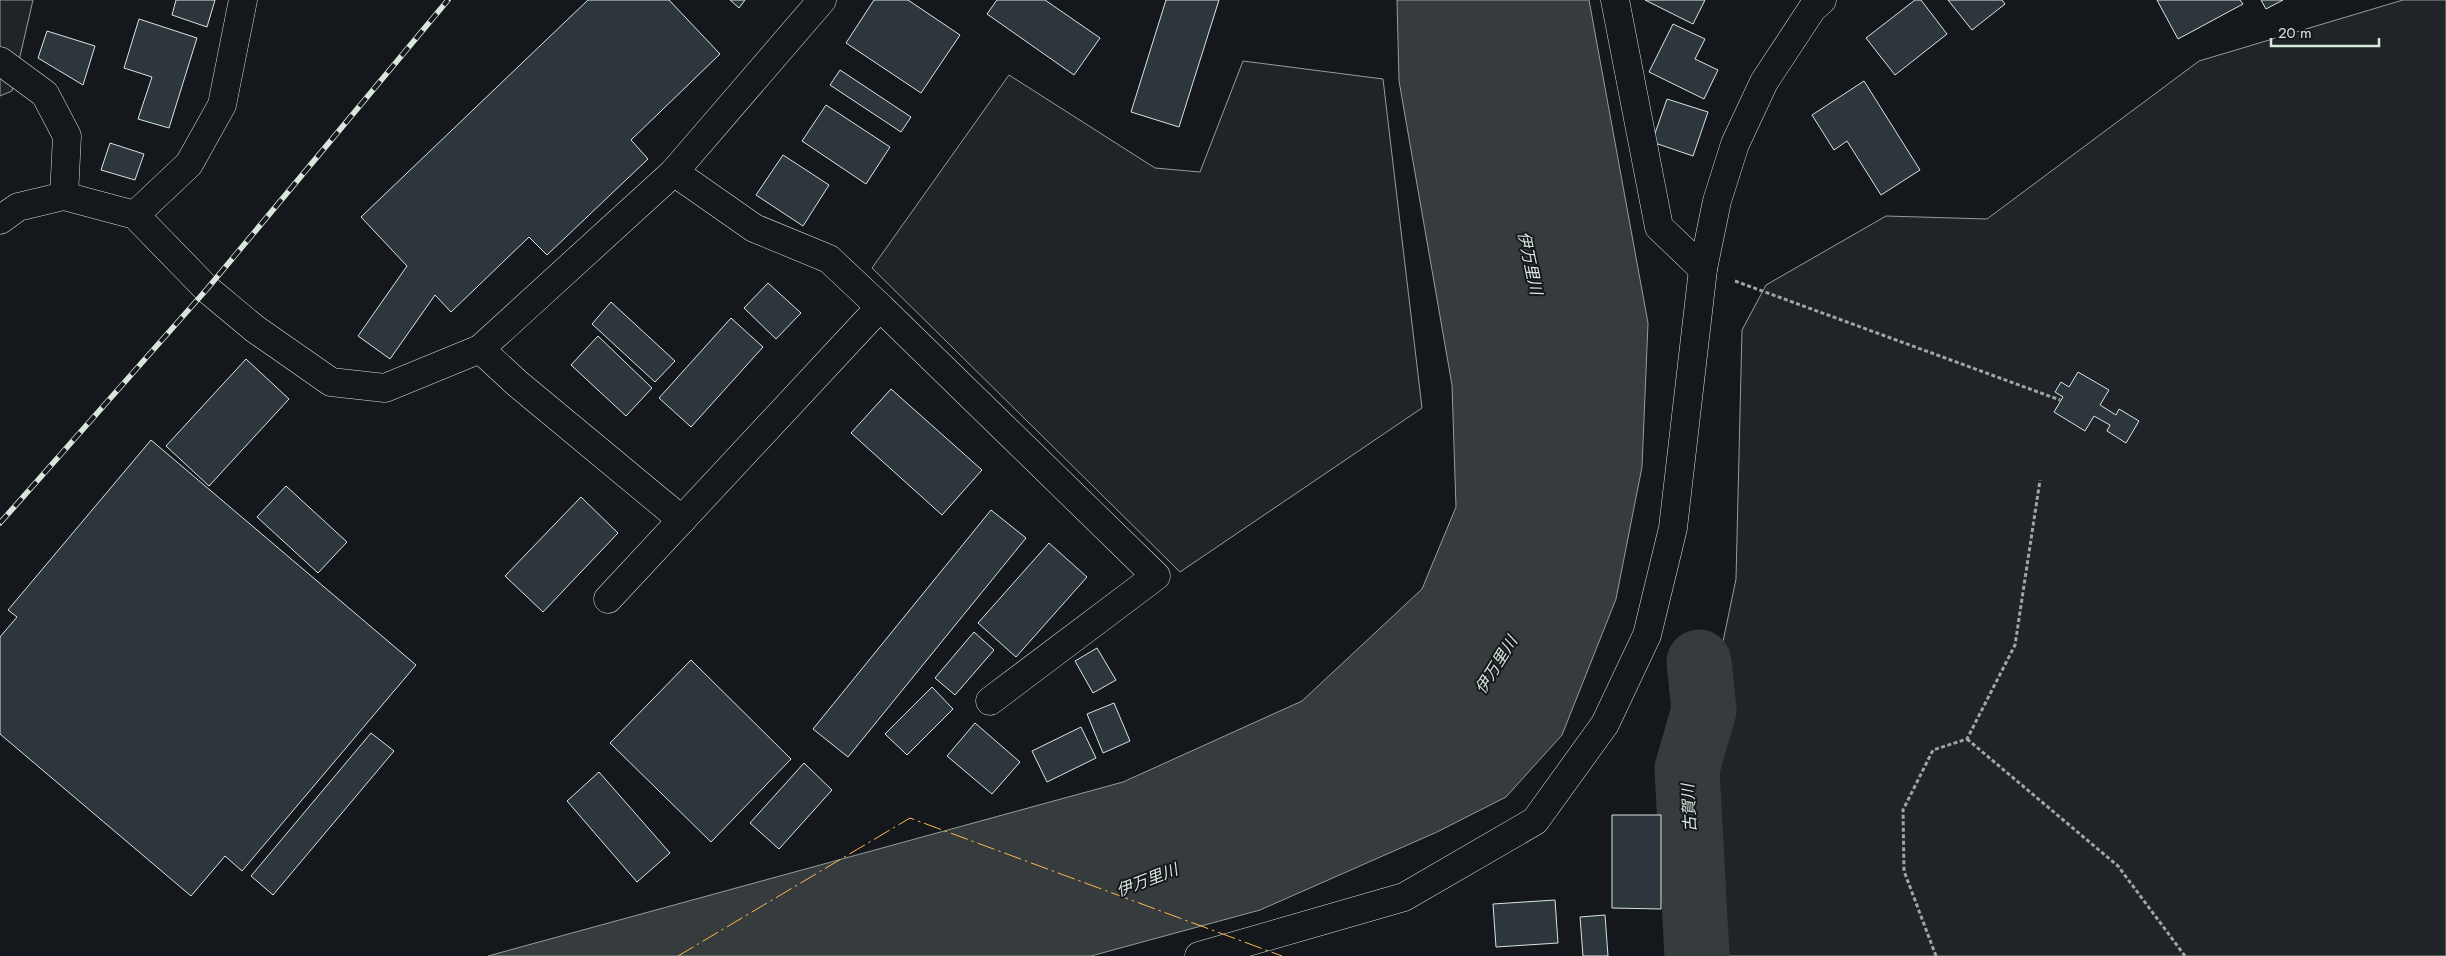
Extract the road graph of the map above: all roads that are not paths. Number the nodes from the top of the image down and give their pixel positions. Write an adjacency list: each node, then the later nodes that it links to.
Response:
1 (243, 0): 8 (street)
2 (822, 0): 6 (street)
3 (1615, 0): 10 (street)
4 (1822, 0): 10 (street)
5 (0, 61): 7 (street)
6 (674, 172): 11 (street); 12 (street)
7 (64, 196): 8 (street); 9 (street)
8 (135, 215): 12 (street)
9 (0, 220)
10 (1703, 269): 16 (street)
11 (880, 307): 13 (street); 15 (street)
12 (480, 349): 13 (street)
13 (682, 520): 14 (street)
14 (608, 599)
15 (990, 701)
16 (1199, 956)

